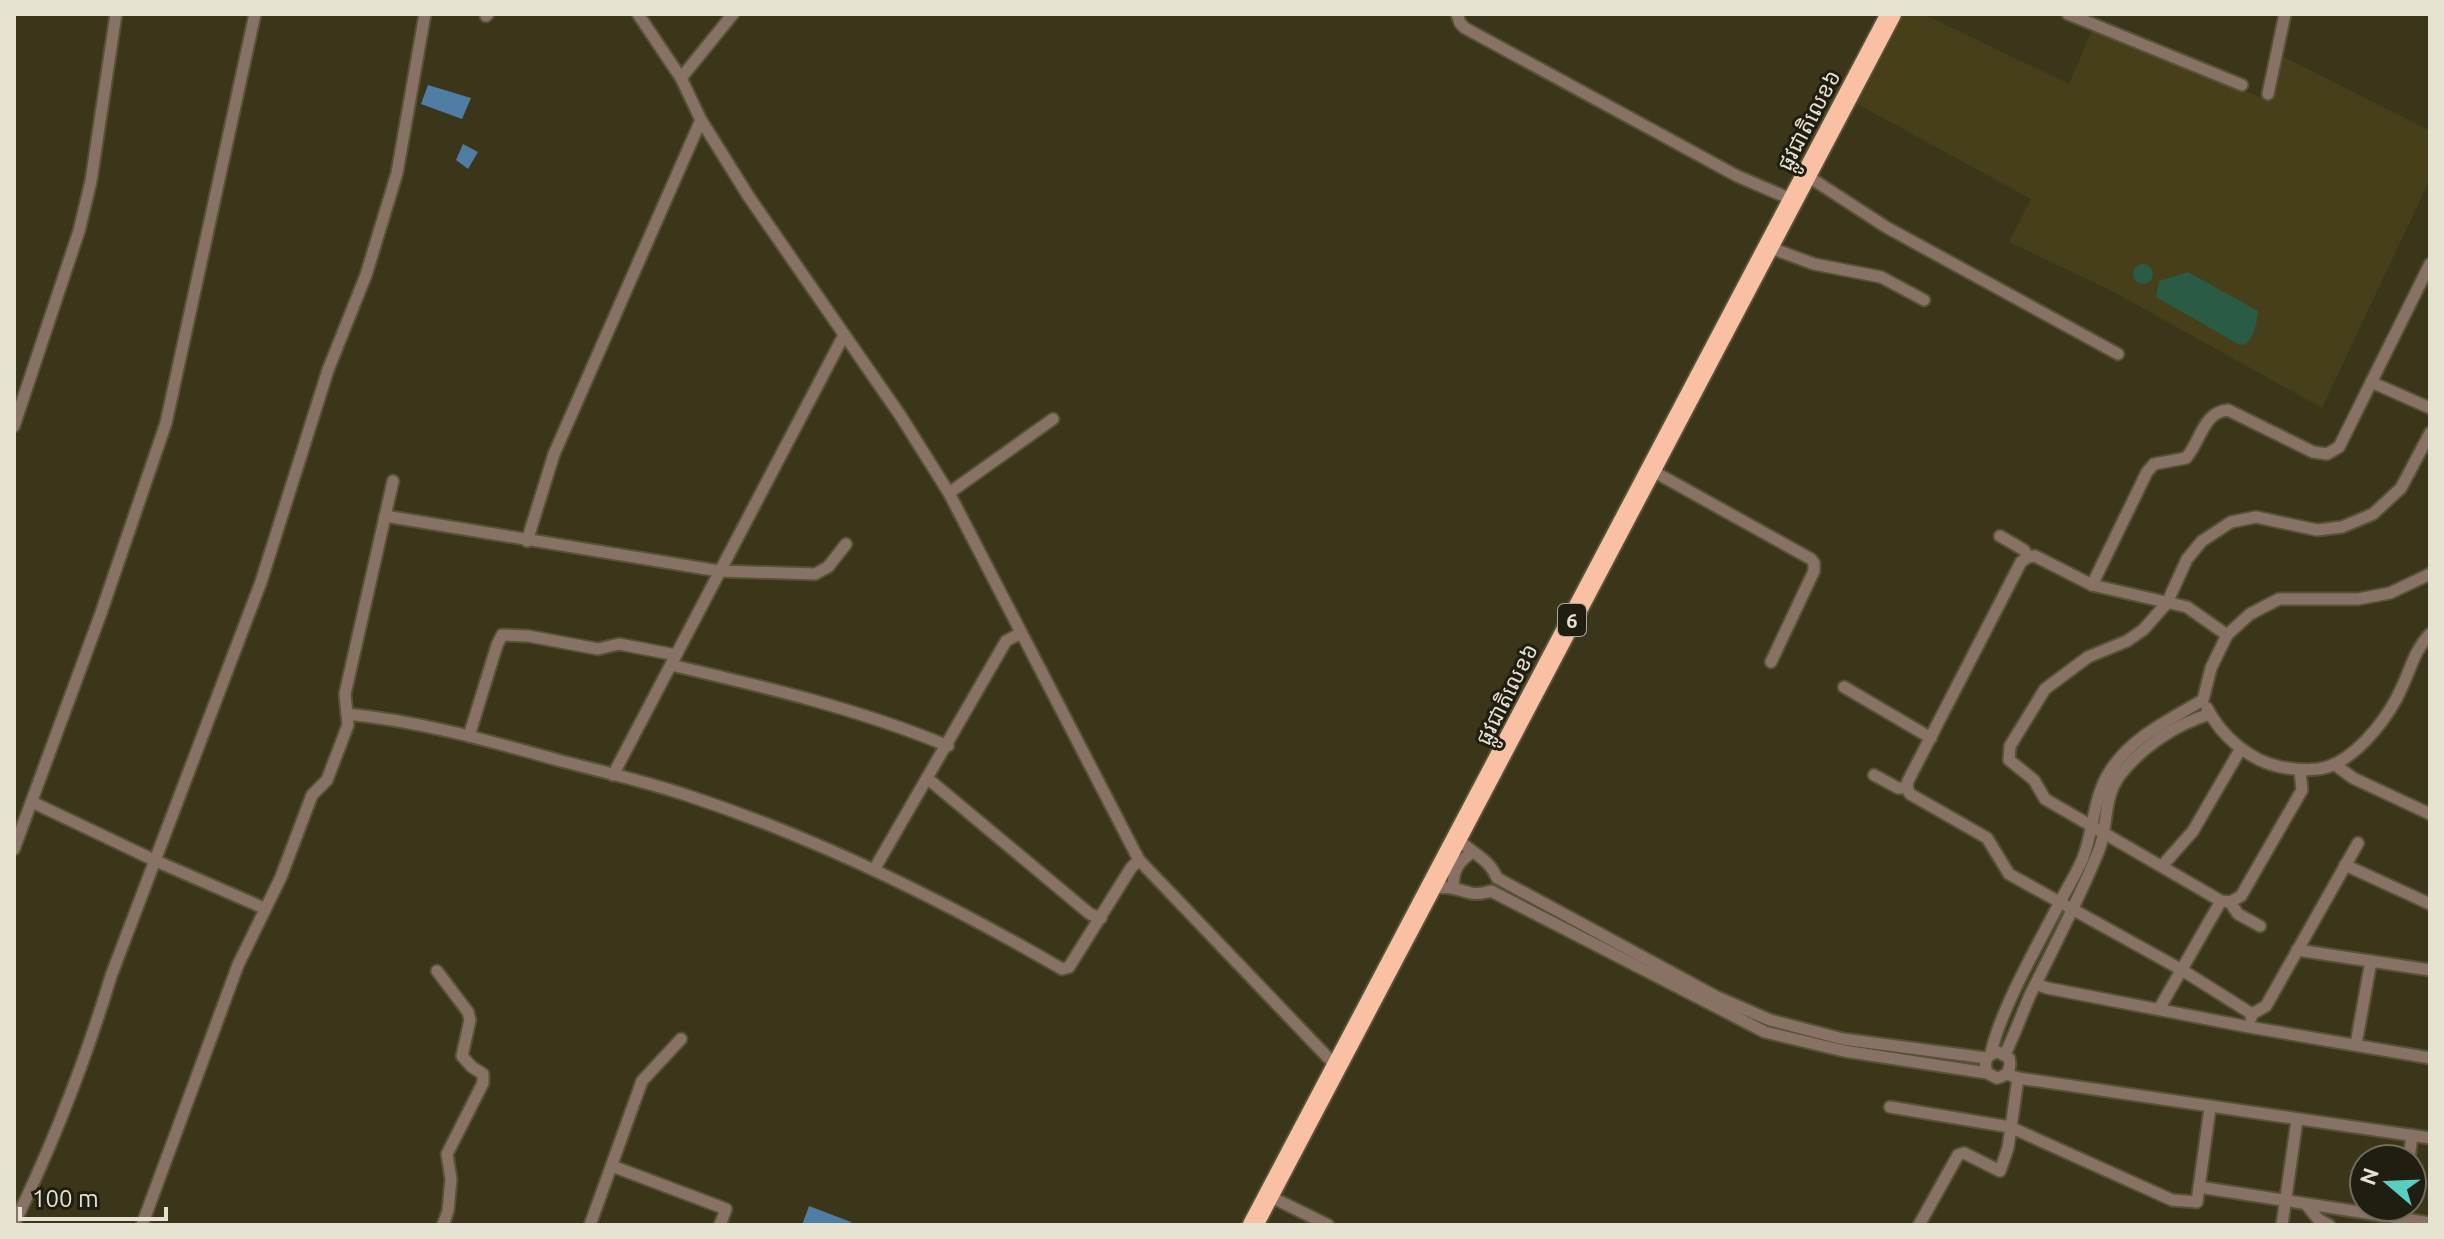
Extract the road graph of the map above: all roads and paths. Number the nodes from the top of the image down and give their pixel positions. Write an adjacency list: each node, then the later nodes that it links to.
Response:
1 (116, 14): 24 (street)
2 (255, 14): 57 (street)
3 (425, 14): 65 (street)
4 (638, 14): 10 (street)
5 (733, 14): 10 (street)
6 (1457, 14): 15 (street)
7 (1891, 14): 14 (highway, ផ្លូវជាតិលេខ៦ / 6)
8 (2068, 14): 11 (street)
9 (2285, 14): 12 (street)
10 (681, 78): 13 (street)
11 (2242, 85)
12 (2268, 94)
13 (701, 120): 19 (street); 31 (street)
14 (1806, 175): 15 (highway, ផ្លូវជាតិលេខ៦ / 6); 20 (street)
15 (1793, 200): 16 (highway, ផ្លូវជាតិលេខ៦ / 6)
16 (1768, 247): 18 (street); 26 (highway, ផ្លូវជាតិលេខ៦ / 6)
17 (2430, 264): 21 (street)
18 (1924, 300)
19 (844, 335): 28 (street); 34 (street)
20 (2118, 354)
21 (2371, 382): 22 (street); 36 (street)
22 (2430, 408)
23 (1053, 419): 28 (street)
24 (14, 426)
25 (2430, 433): 37 (street)
26 (1651, 470): 42 (street); 62 (highway, ផ្លូវជាតិលេខ៦ / 6)
27 (393, 481): 29 (street)
28 (949, 493): 38 (street)
29 (385, 516): 31 (street); 45 (street)
30 (2000, 536): 33 (street)
31 (527, 541): 34 (street)
32 (846, 544): 34 (street)
33 (2028, 557): 36 (street); 48 (street)
34 (719, 571): 41 (street)
35 (2430, 574): 40 (street)
36 (2092, 585): 37 (street)
37 (2167, 603): 40 (street); 59 (street)
38 (1021, 633): 49 (street); 64 (street)
39 (2430, 634): 51 (street)
40 (2227, 635): 44 (street)
41 (674, 660): 47 (street); 49 (street); 53 (street)
42 (1771, 662)
43 (1844, 687): 48 (street)
44 (2203, 700): 46 (street); 59 (street)
45 (347, 714): 47 (street); 74 (street)
46 (2210, 714): 50 (street); 60 (street)
47 (469, 736): 53 (street)
48 (1931, 738): 56 (street)
49 (948, 746): 55 (street)
50 (2240, 750): 52 (street); 67 (street)
51 (2334, 764): 52 (street); 58 (street)
52 (2300, 771): 71 (street)
53 (613, 775): 68 (street)
54 (1874, 775): 56 (street)
55 (927, 778): 68 (street); 76 (street)
56 (1907, 788): 72 (street)
57 (32, 802): 63 (street); 65 (street)
58 (2430, 814)
59 (2093, 828): 60 (street); 72 (street)
60 (2104, 835): 67 (street); 75 (street)
61 (2358, 843): 66 (street)
62 (1464, 846): 69 (highway, ផ្លូវជាតិលេខ៦ / 6); 70 (street); 86 (street)
63 (14, 849)
64 (1139, 860): 76 (street); 94 (street)
65 (156, 861): 74 (street); 111 (street)
66 (2345, 865): 73 (street); 78 (street)
67 (2162, 866): 71 (street)
68 (875, 868): 76 (street)
69 (1430, 888): 70 (street); 94 (highway, ផ្លូវជាតិលេខ៦ / 6)
70 (1453, 888): 88 (street)
71 (2226, 901): 77 (street); 80 (street)
72 (2060, 902): 75 (street); 92 (street)
73 (2430, 904)
74 (264, 908): 112 (street)
75 (2074, 911): 80 (street); 83 (street)
76 (1101, 918)
77 (2260, 926)
78 (2297, 950): 79 (street); 85 (street)
79 (2371, 961): 81 (street); 90 (street)
80 (2182, 970): 84 (street); 85 (street)
81 (2430, 970)
82 (437, 971): 113 (street)
83 (2036, 984): 84 (street); 91 (street)
84 (2159, 1009): 87 (street)
85 (2252, 1014): 87 (street)
86 (1770, 1020): 88 (street); 92 (street)
87 (2249, 1027): 90 (street)
88 (1765, 1032): 95 (street)
89 (681, 1039): 104 (street)
90 (2356, 1044): 93 (street)
91 (2005, 1054): 92 (street); 96 (street)
92 (1988, 1056): 95 (street)
93 (2430, 1058)
94 (1336, 1066): 106 (highway, ផ្លូវជាតិលេខ៦ / 6)
95 (1987, 1073): 96 (street)
96 (2012, 1076): 98 (street); 100 (street)
97 (1890, 1107): 100 (street)
98 (2210, 1108): 99 (street); 105 (street)
99 (2297, 1120): 101 (street); 107 (street)
100 (2010, 1127): 105 (street); 118 (street)
101 (2412, 1135): 102 (street); 103 (street)
102 (2430, 1138)
103 (2411, 1143)
104 (612, 1166): 114 (street); 115 (street)
105 (2199, 1187): 107 (street)
106 (1269, 1196): 116 (highway, ផ្លូវជាតិលេខ៦ / 6); 117 (street)
107 (2286, 1201): 108 (street); 119 (street)
108 (2306, 1204): 109 (street); 110 (street)
109 (2348, 1210)
110 (2320, 1223)
111 (14, 1224)
112 (142, 1225)
113 (443, 1225)
114 (590, 1225)
115 (720, 1225)
116 (1253, 1225)
117 (1328, 1225)
118 (1919, 1225)
119 (2282, 1225)

